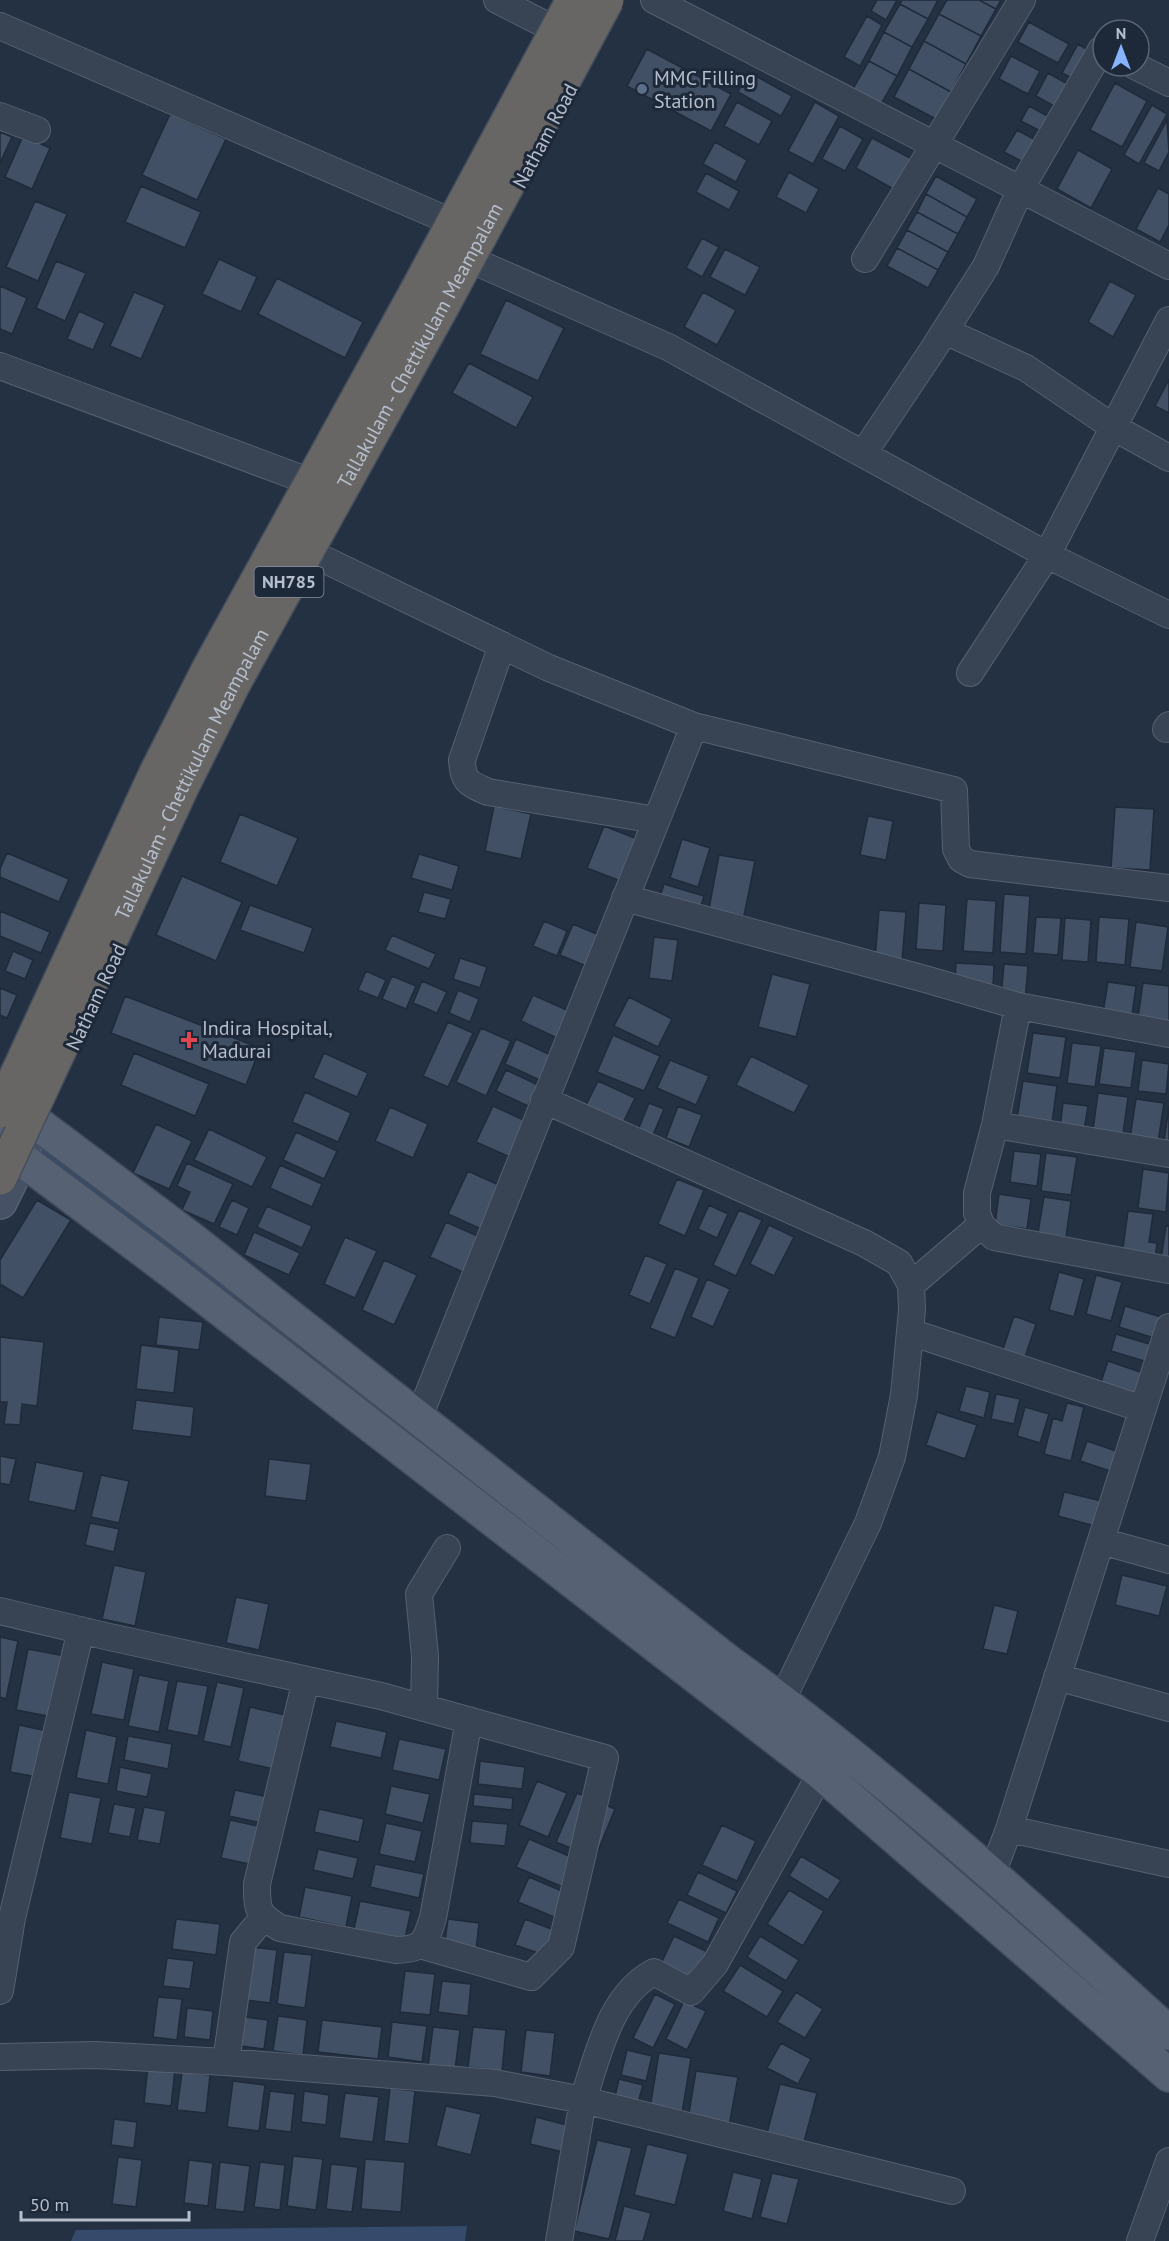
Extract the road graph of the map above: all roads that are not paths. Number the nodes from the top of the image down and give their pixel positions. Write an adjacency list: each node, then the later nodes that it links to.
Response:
1 (497, 0): 7 (street)
2 (573, 0): 40 (highway, Tallakulam - Chettikulam Meampalam / NH785, bridge)
3 (607, 0): 44 (highway, Tallakulam - Chettikulam Meampalam / NH785, bridge)
4 (618, 0): 18 (main road, Natham Road)
5 (654, 0): 14 (street)
6 (1022, 0): 14 (street)
7 (555, 13): 16 (main road)
8 (0, 26): 16 (street)
9 (1091, 67): 15 (street)
10 (1151, 74): 11 (street)
11 (1169, 83)
12 (0, 116): 13 (street)
13 (37, 130)
14 (933, 144): 15 (street); 17 (street)
15 (1021, 188): 19 (street); 21 (street)
16 (445, 219): 26 (main road)
17 (865, 260)
18 (476, 262): 24 (street); 27 (main road, Natham Road)
19 (1169, 266)
20 (1169, 320): 23 (street)
21 (945, 332): 23 (street); 24 (street)
22 (0, 366): 26 (street)
23 (1113, 427): 25 (street); 28 (street)
24 (863, 454): 28 (street)
25 (1169, 458)
26 (303, 479): 38 (main road)
27 (315, 555): 30 (street); 41 (main road, Natham Road)
28 (1047, 555): 29 (street); 31 (street)
29 (1169, 615)
30 (502, 645): 32 (street); 33 (street)
31 (970, 673)
32 (694, 726): 33 (street); 34 (street)
33 (656, 820): 35 (street)
34 (1169, 888)
35 (625, 898): 36 (street); 39 (street)
36 (1018, 1006): 37 (street); 42 (street)
37 (1169, 1034)
38 (0, 1094): 41 (main road)
39 (544, 1100): 48 (street); 52 (street)
40 (0, 1111)
41 (38, 1123): 44 (main road, Natham Road); 52 (main road)
42 (995, 1125): 43 (street); 46 (street)
43 (1169, 1155)
44 (7, 1160): 45 (main road, Natham Road); 64 (main road)
45 (0, 1202)
46 (981, 1225): 47 (street); 48 (street)
47 (1169, 1270)
48 (911, 1285): 50 (street)
49 (1169, 1327): 51 (street)
50 (910, 1332): 51 (street); 60 (street)
51 (1143, 1409): 53 (street)
52 (419, 1416): 60 (main road)
53 (1101, 1541): 55 (street); 58 (street)
54 (447, 1548): 61 (street)
55 (1169, 1560)
56 (0, 1611): 57 (street)
57 (81, 1630): 59 (street); 70 (street)
58 (1057, 1677): 62 (street); 65 (street)
59 (306, 1680): 61 (street); 68 (street)
60 (782, 1700): 64 (main road)
61 (424, 1708): 63 (street)
62 (1169, 1708)
63 (469, 1720): 69 (street); 69 (street)
64 (829, 1760): 67 (main road); 74 (main road); 75 (street)
65 (1009, 1829): 66 (street); 67 (street)
66 (1169, 1864)
67 (992, 1874): 71 (main road)
68 (263, 1918): 69 (street); 73 (street)
69 (420, 1945)
70 (0, 1991)
71 (1169, 2033)
72 (0, 2056): 73 (street)
73 (226, 2062): 75 (street)
74 (1169, 2075)
75 (583, 2100): 77 (street); 78 (street)
76 (1169, 2161): 79 (street)
77 (952, 2191)
78 (558, 2241)
79 (1140, 2241)

